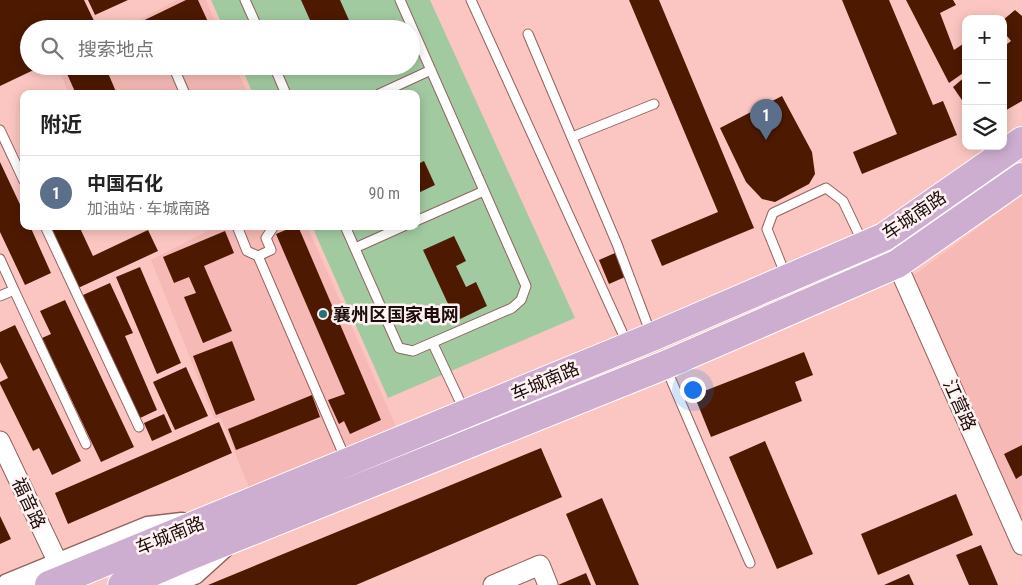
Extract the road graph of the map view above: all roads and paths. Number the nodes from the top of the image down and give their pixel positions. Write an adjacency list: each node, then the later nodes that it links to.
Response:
1 (245, 0): 4 (lane)
2 (400, 0): 5 (lane)
3 (471, 0): 35 (lane)
4 (254, 20)
5 (409, 20)
6 (528, 34): 16 (lane)
7 (420, 45): 8 (lane)
8 (431, 70): 13 (lane); 20 (lane)
9 (177, 75): 11 (lane)
10 (278, 75): 12 (lane)
11 (184, 90)
12 (284, 90)
13 (388, 90)
14 (654, 104): 16 (lane)
15 (0, 130): 18 (lane)
16 (572, 137): 35 (lane)
17 (1022, 141): 27 (main road, 车城南路)
18 (20, 172)
19 (1022, 177): 31 (main road, 车城南路)
20 (484, 191): 21 (lane); 36 (lane)
21 (420, 219)
22 (47, 230): 39 (lane)
23 (239, 230): 29 (lane)
24 (271, 230): 29 (lane)
25 (347, 230): 28 (lane)
26 (395, 230): 28 (lane)
27 (864, 246): 32 (main road, 车城南路); 32 (lane)
28 (355, 248): 36 (lane)
29 (258, 256): 42 (lane)
30 (0, 259): 33 (lane)
31 (897, 264): 37 (main road, 车城南路); 44 (street, 江营路)
32 (788, 278): 35 (main road, 车城南路)
33 (14, 290): 34 (lane); 41 (lane)
34 (0, 296)
35 (640, 341): 38 (main road, 车城南路)
36 (433, 344): 38 (lane)
37 (665, 365): 43 (main road, 车城南路); 45 (lane)
38 (466, 414): 42 (main road, 车城南路)
39 (139, 427)
40 (0, 441): 46 (street, 福音路)
41 (86, 444)
42 (348, 462): 46 (main road, 车城南路)
43 (232, 539): 47 (street); 49 (main road, 车城南路)
44 (1022, 545)
45 (750, 563)
46 (54, 575): 48 (street)
47 (197, 579): 50 (street)
48 (8, 585)
49 (122, 585)
50 (164, 585)
51 (493, 585): 52 (street)
52 (548, 585)

